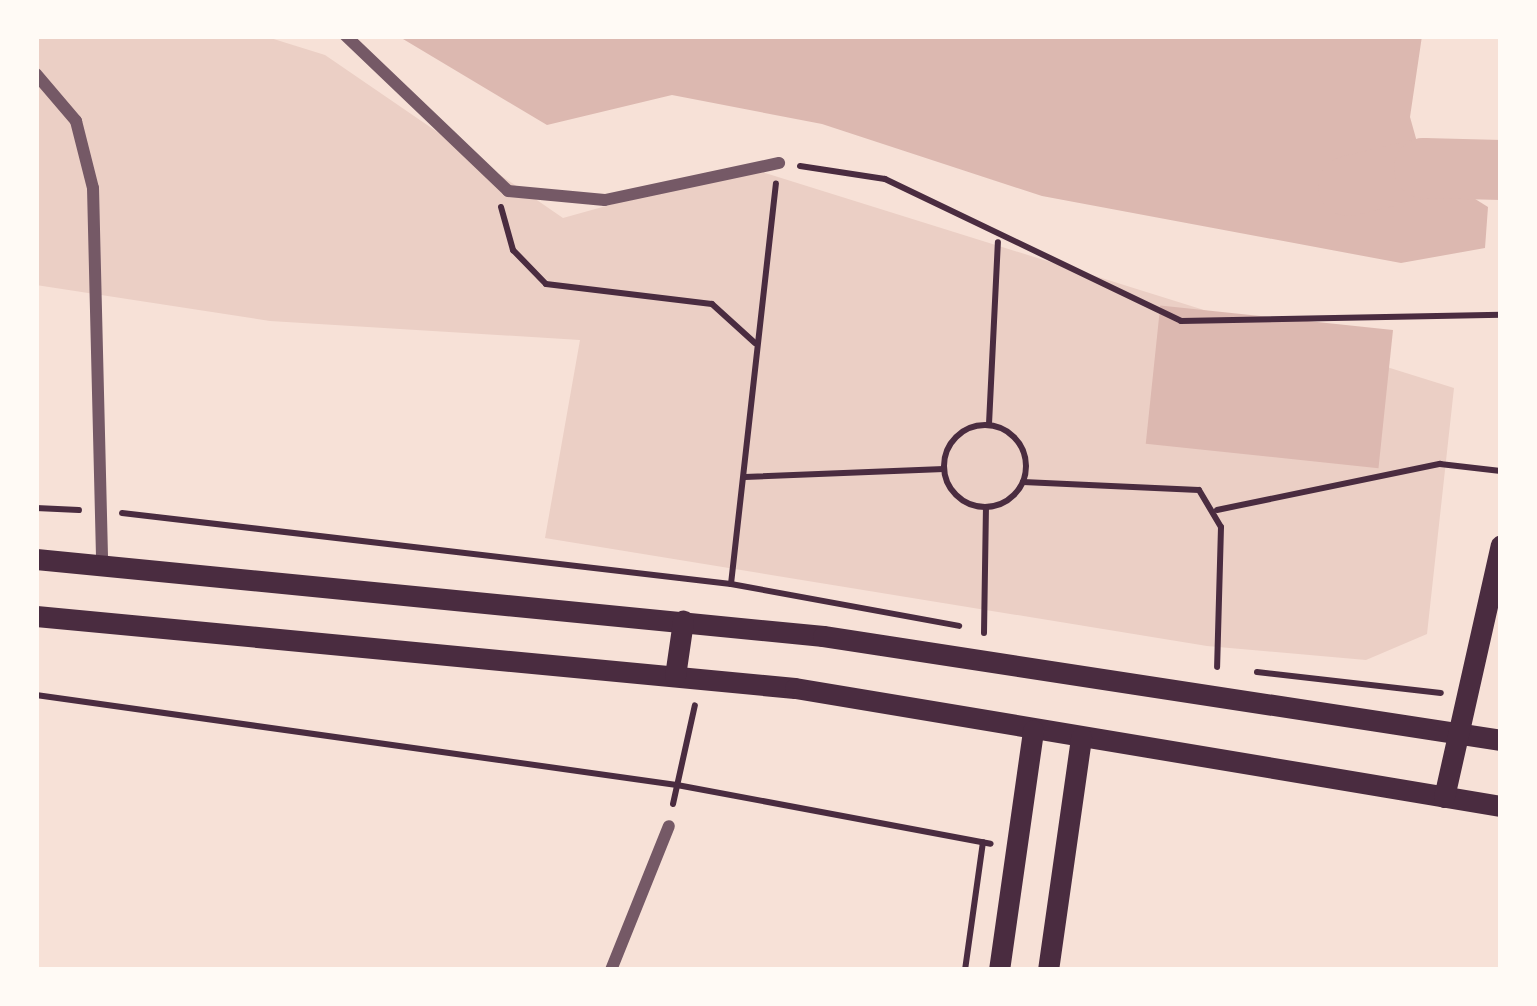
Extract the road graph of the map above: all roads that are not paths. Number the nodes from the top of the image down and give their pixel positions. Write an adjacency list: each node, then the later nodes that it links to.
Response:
1 (346, 36): 3 (street)
2 (36, 74): 6 (street)
3 (779, 163)
4 (1501, 545): 11 (main road)
5 (36, 559): 6 (main road)
6 (102, 560): 8 (main road)
7 (36, 616): 9 (main road)
8 (683, 621): 9 (main road); 11 (main road)
9 (675, 676): 10 (main road)
10 (1033, 730): 12 (main road); 18 (main road)
11 (1456, 732): 13 (main road); 14 (main road)
12 (1081, 737): 14 (main road); 19 (main road)
13 (1501, 740)
14 (1444, 796): 15 (main road)
15 (1501, 806)
16 (669, 826): 17 (street)
17 (611, 970)
18 (999, 970)
19 (1048, 970)

